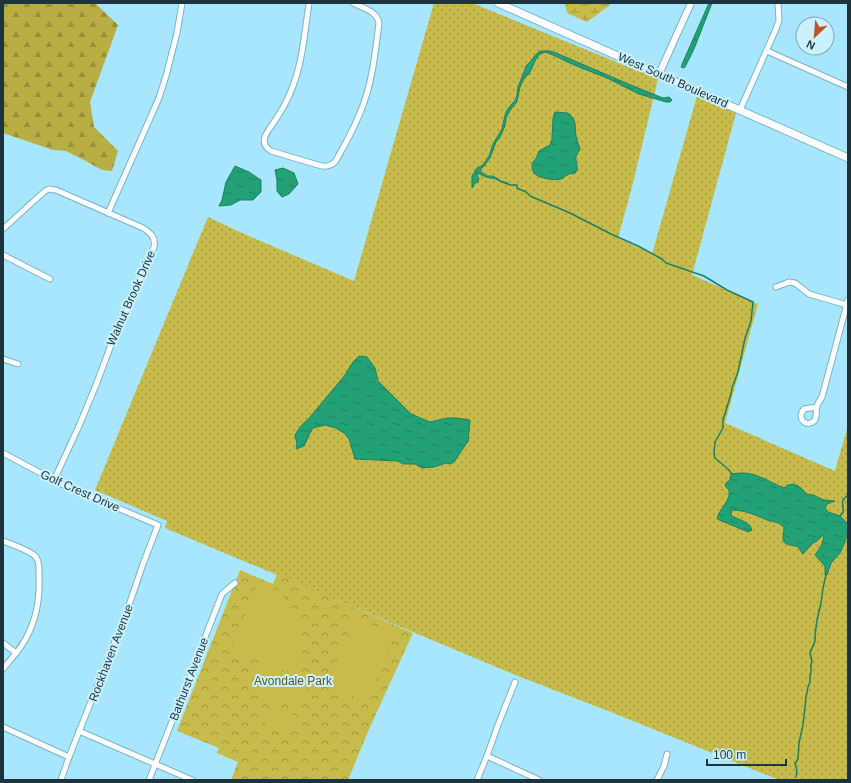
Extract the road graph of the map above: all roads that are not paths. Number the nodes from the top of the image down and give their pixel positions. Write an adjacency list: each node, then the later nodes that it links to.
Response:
1 (182, 3): 12 (street)
2 (309, 3): 3 (street)
3 (353, 3)
4 (498, 3): 8 (main road, West South Boulevard)
5 (690, 3): 8 (street)
6 (778, 3): 7 (street)
7 (767, 51): 9 (street); 10 (street)
8 (659, 74): 10 (main road, West South Boulevard)
9 (848, 87)
10 (740, 110): 11 (main road, West South Boulevard)
11 (848, 158)
12 (108, 213): 13 (street); 22 (street, Walnut Brook Drive)
13 (3, 229)
14 (3, 255): 15 (street)
15 (50, 279)
16 (776, 287): 17 (street)
17 (847, 303): 20 (street)
18 (3, 359): 19 (street)
19 (18, 364)
20 (817, 407)
21 (3, 453): 22 (street, Golf Crest Drive)
22 (54, 480): 23 (street, Golf Crest Drive)
23 (158, 525): 31 (street, Rockhaven Avenue)
24 (3, 541): 27 (street)
25 (235, 583): 35 (street, Bathurst Avenue)
26 (3, 643): 27 (street)
27 (16, 653): 28 (street)
28 (3, 669)
29 (515, 682): 33 (street)
30 (3, 727): 34 (street)
31 (79, 731): 34 (street, Rockhaven Avenue); 35 (street)
32 (667, 754): 41 (street)
33 (487, 756): 39 (street); 40 (street)
34 (69, 757): 36 (street, Rockhaven Avenue)
35 (156, 764): 37 (street, Bathurst Avenue); 38 (street)
36 (61, 780)
37 (149, 780)
38 (192, 780)
39 (477, 780)
40 (539, 780)
41 (657, 780)

